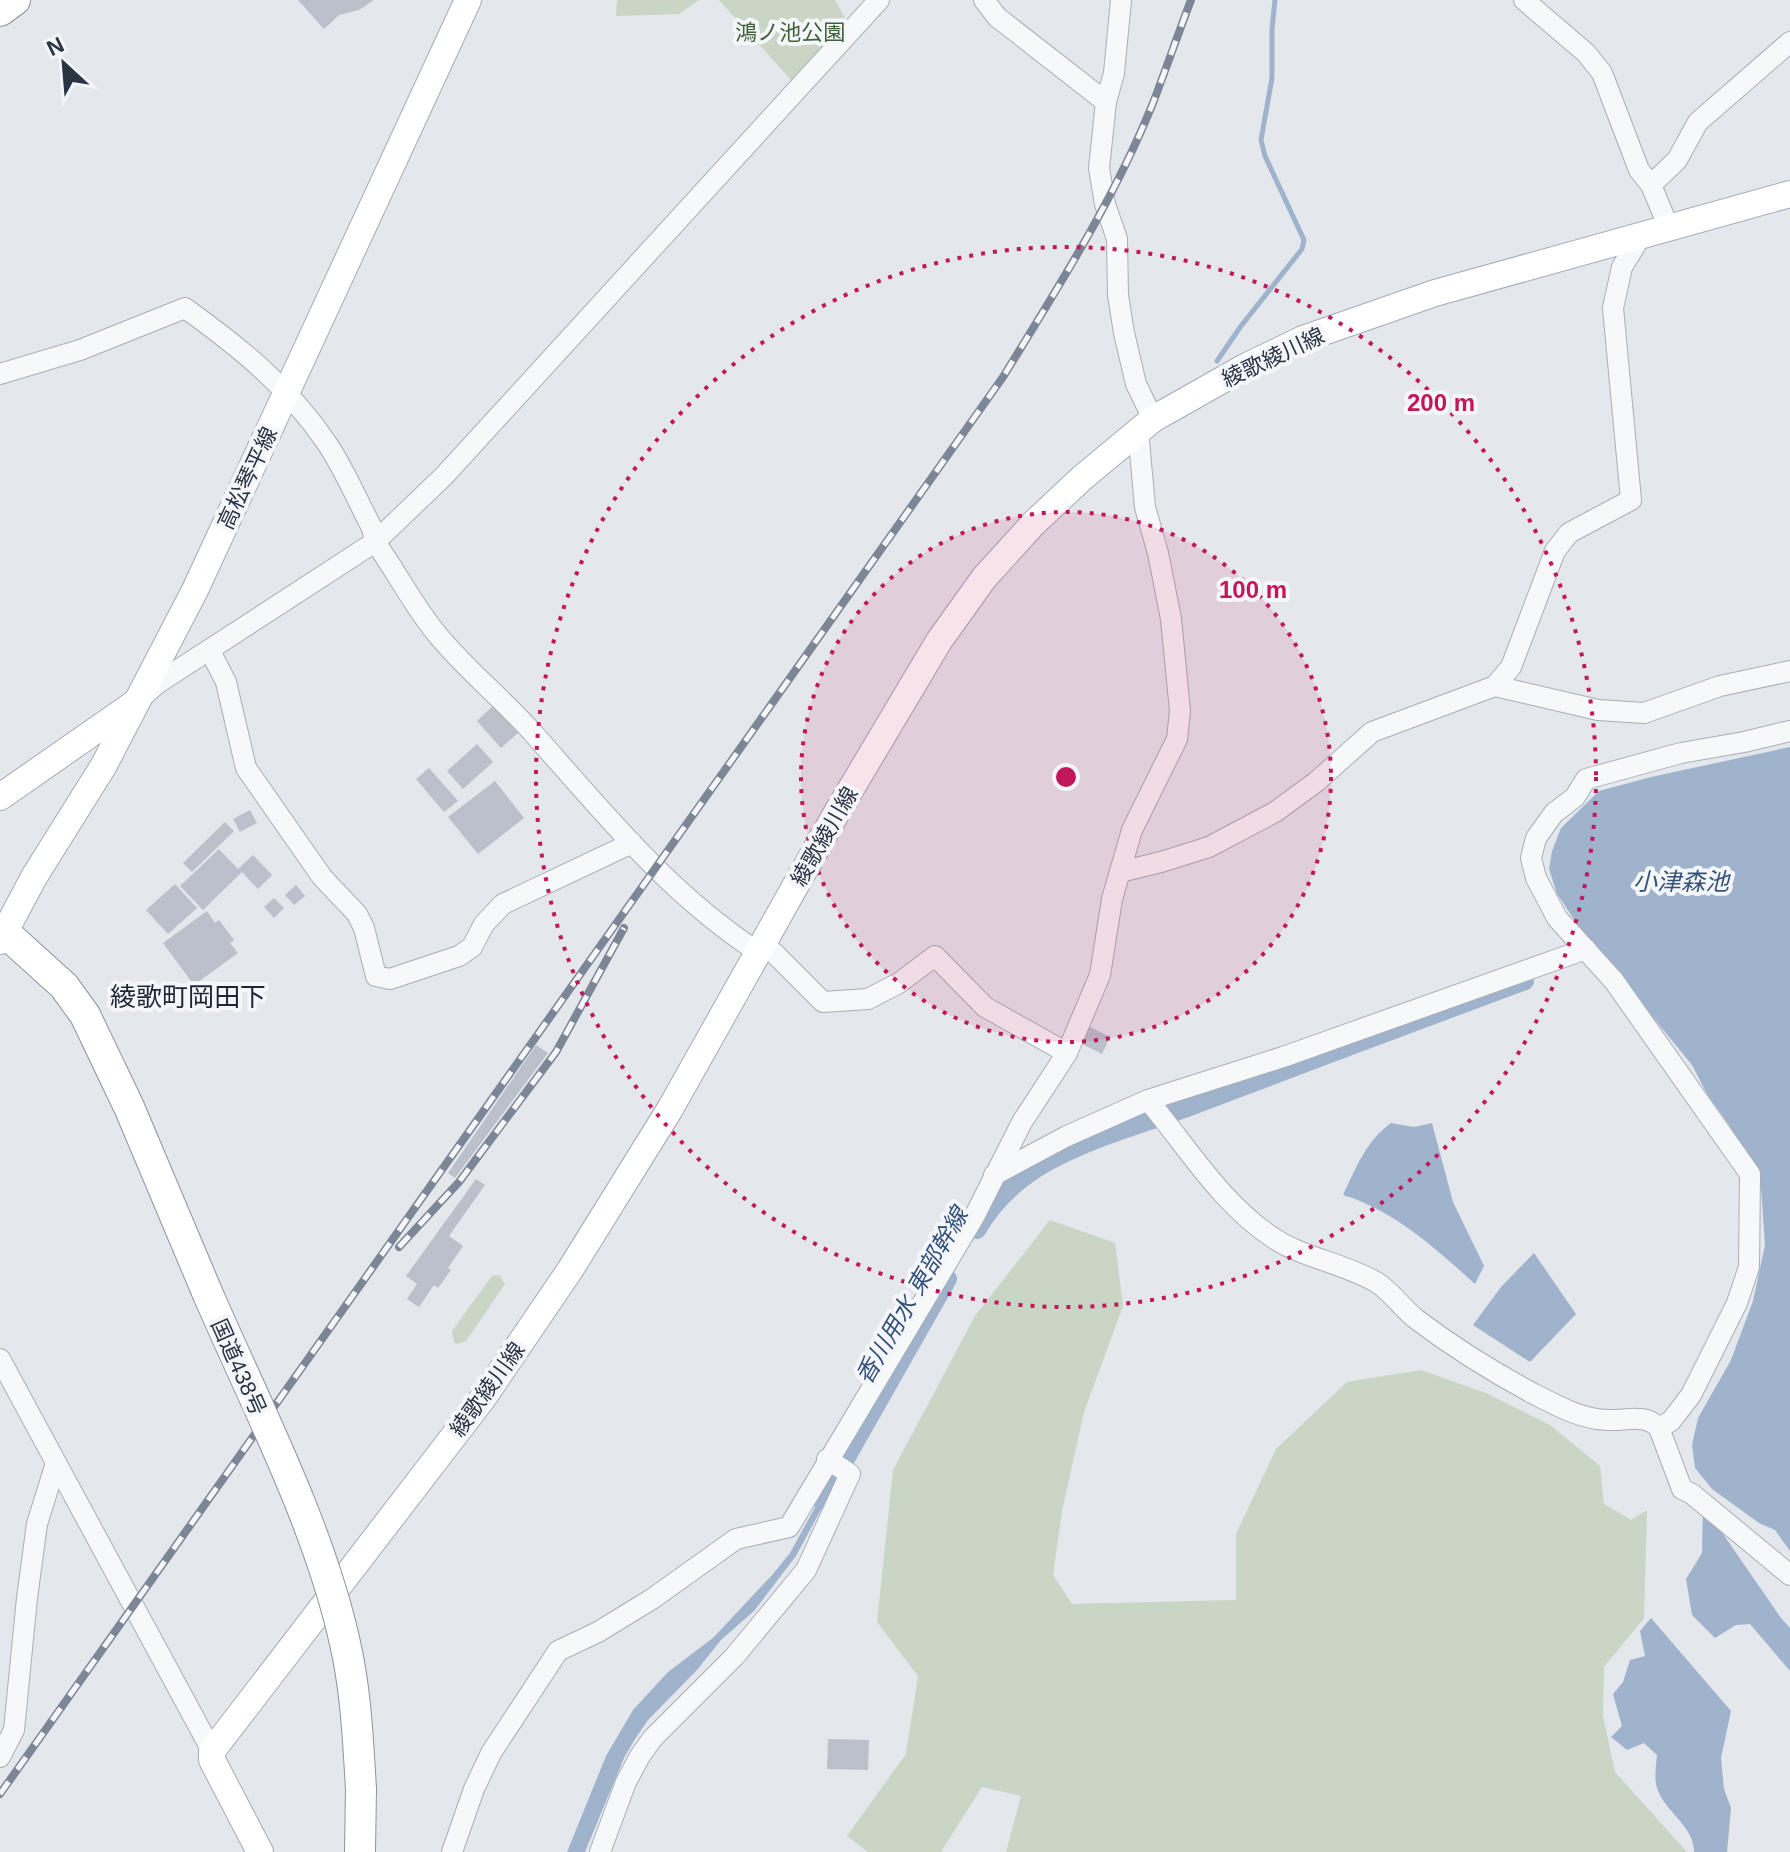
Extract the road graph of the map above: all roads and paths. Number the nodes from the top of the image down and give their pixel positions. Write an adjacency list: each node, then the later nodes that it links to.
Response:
1 (15, 0): 7 (highway)
2 (468, 0): 15 (main road, 高松琴平線)
3 (879, 0): 17 (street)
4 (984, 0): 9 (street)
5 (1121, 0): 9 (street)
6 (1524, 0): 10 (street)
7 (0, 11)
8 (1790, 42): 10 (street)
9 (1106, 102): 16 (street)
10 (1651, 185): 12 (street)
11 (1790, 194): 12 (main road, 綾歌綾川線)
12 (1669, 228): 13 (main road, 綾歌綾川線)
13 (1637, 237): 16 (main road, 綾歌綾川線); 20 (street)
14 (0, 374): 15 (street)
15 (287, 393): 17 (street); 21 (main road, 高松琴平線)
16 (1146, 425): 25 (street); 27 (main road, 綾歌綾川線)
17 (375, 542): 18 (street); 24 (street)
18 (210, 651): 21 (street); 24 (street)
19 (1790, 671): 20 (street)
20 (1495, 686): 25 (street)
21 (138, 700): 23 (main road); 26 (main road, 高松琴平線)
22 (1790, 731): 28 (street)
23 (0, 797)
24 (632, 843): 27 (street)
25 (1120, 872): 29 (street)
26 (2, 934): 40 (highway, 国道438号, bridge)
27 (760, 949): 29 (street); 37 (main road, 綾歌綾川線)
28 (1586, 949): 30 (street); 33 (street)
29 (1067, 1053): 31 (street)
30 (1148, 1100): 31 (street); 33 (street)
31 (994, 1175): 35 (street)
32 (0, 1359): 34 (street)
33 (1659, 1428): 36 (street)
34 (56, 1463): 37 (street); 38 (street)
35 (836, 1465): 41 (street); 42 (street)
36 (1790, 1575)
37 (212, 1751): 39 (main road)
38 (0, 1757)
39 (260, 1852)
40 (360, 1852)
41 (452, 1852)
42 (600, 1852)

